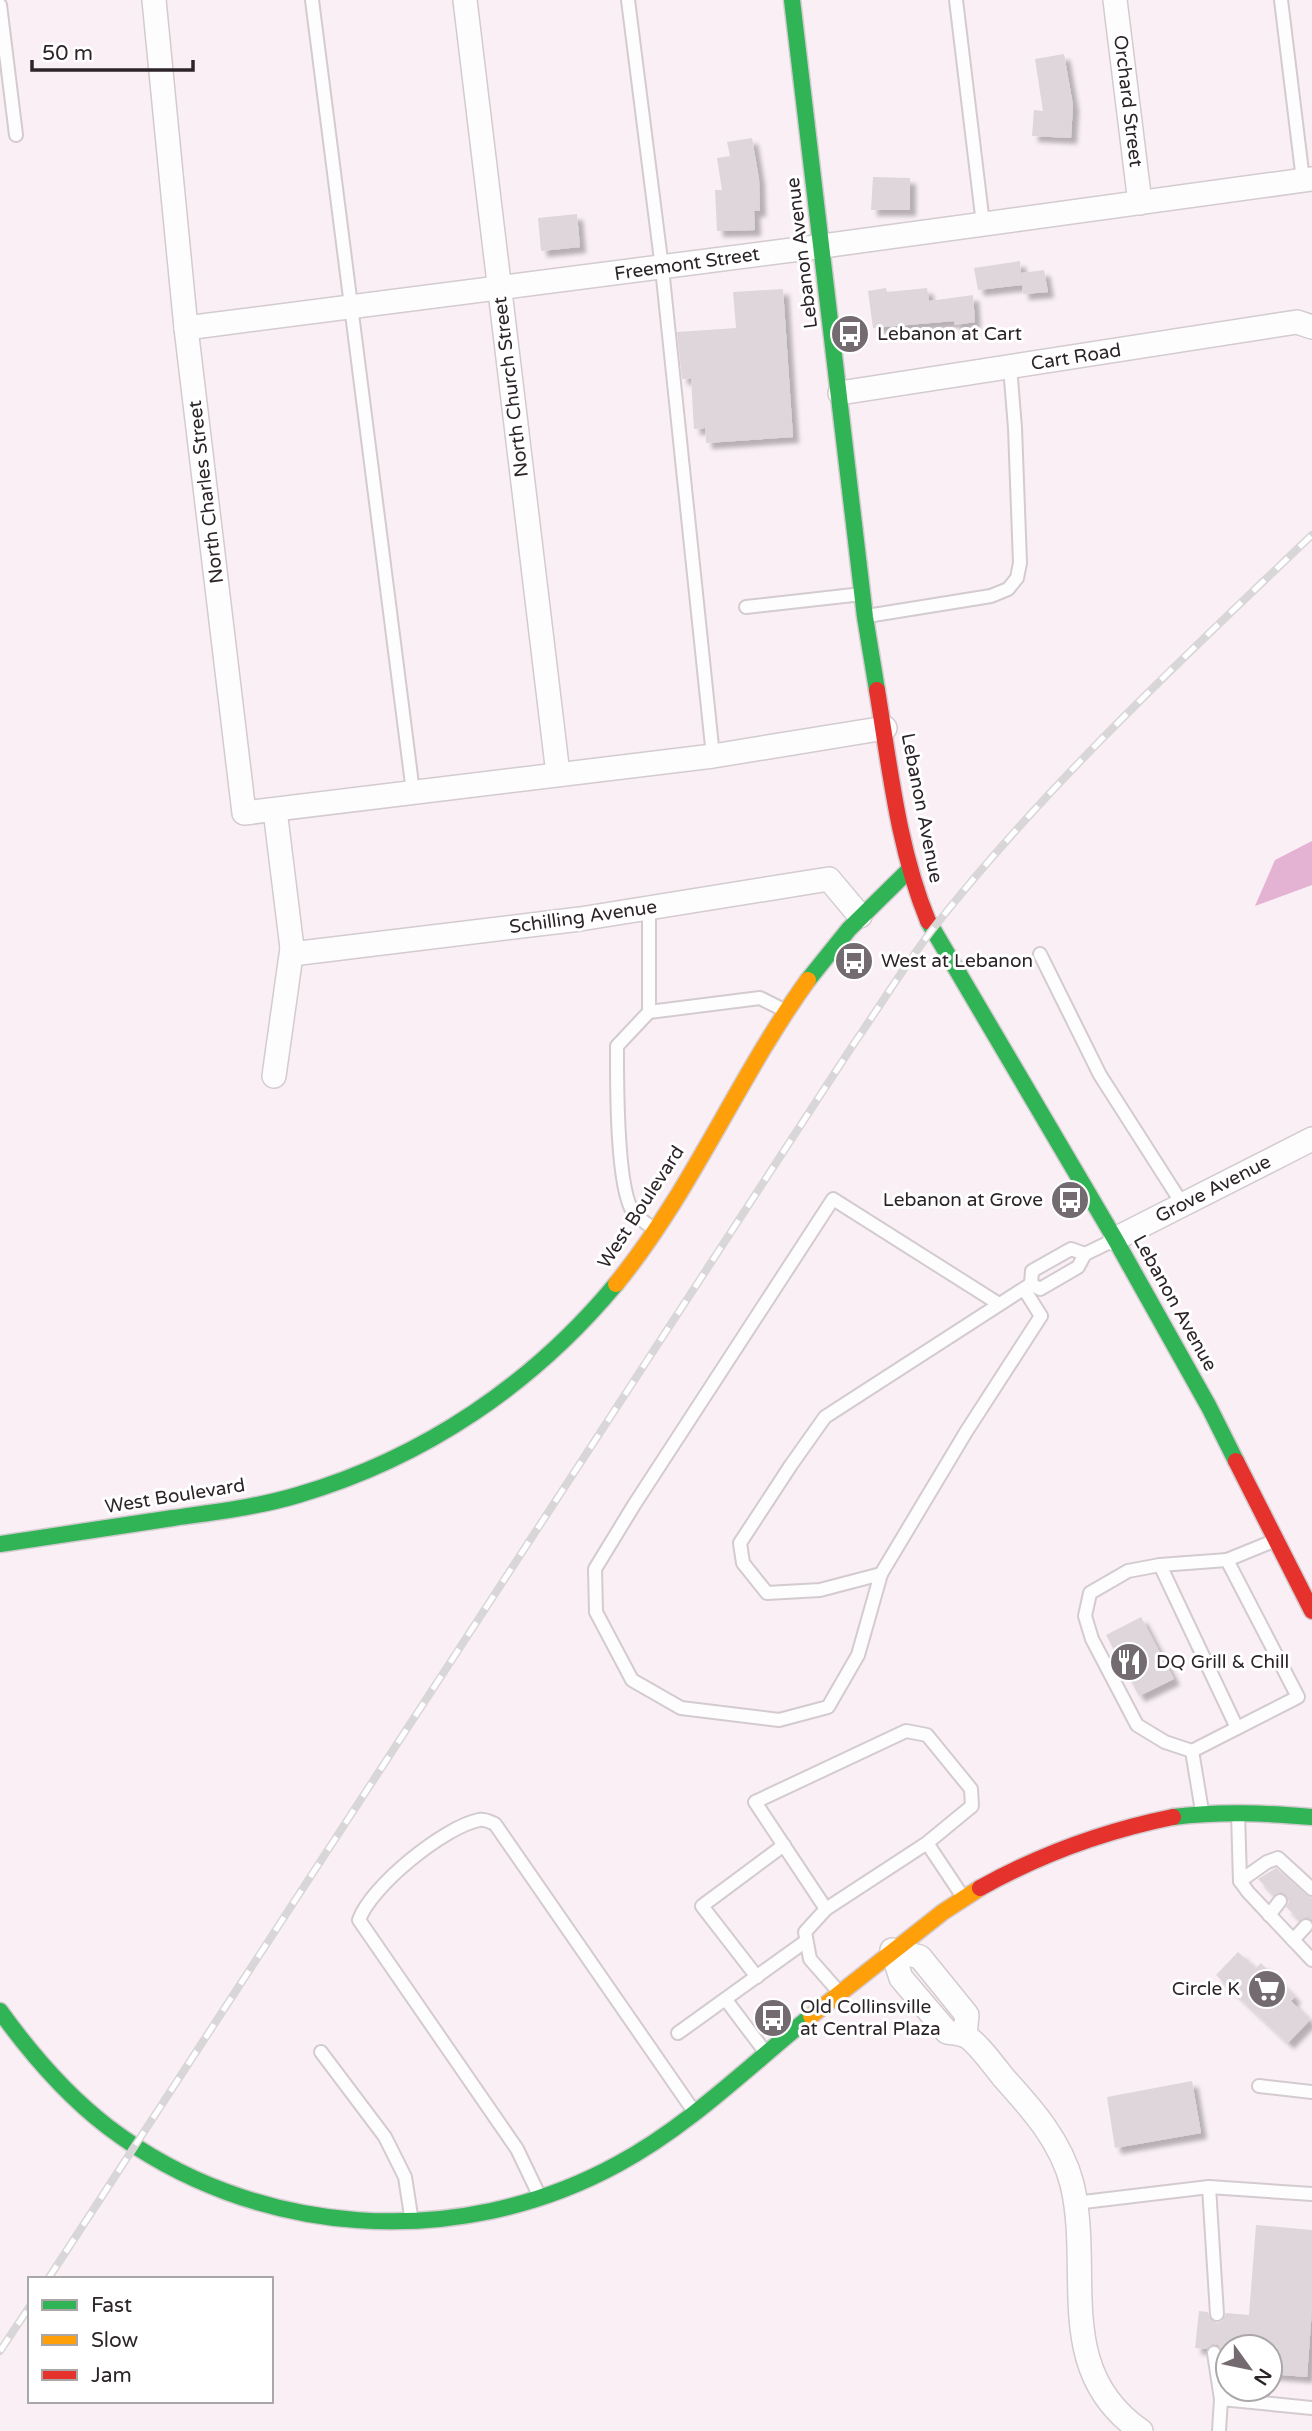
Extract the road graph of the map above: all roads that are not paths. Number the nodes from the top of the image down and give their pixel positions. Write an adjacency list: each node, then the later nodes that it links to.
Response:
1 (154, 0): 19 (street, North Charles Street)
2 (312, 0): 17 (lane)
3 (465, 0): 16 (street, North Church Street)
4 (628, 0): 15 (lane)
5 (792, 0): 14 (street, Lebanon Avenue)
6 (956, 0): 13 (lane)
7 (1115, 0): 12 (street, Orchard Street)
8 (1281, 0): 11 (lane)
9 (0, 5): 10 (lane)
10 (16, 135)
11 (1308, 179): 12 (street, Freemont Street)
12 (1140, 203): 13 (street, Freemont Street)
13 (983, 224): 14 (street, Freemont Street)
14 (823, 246): 15 (street, Freemont Street); 21 (street, Lebanon Avenue)
15 (662, 268): 16 (street, Freemont Street); 26 (lane)
16 (499, 289): 17 (street, Freemont Street); 27 (street, North Church Street)
17 (352, 308): 19 (street, Freemont Street); 28 (lane)
18 (1312, 327): 20 (street, Cart Road)
19 (187, 328): 29 (street, North Charles Street)
20 (1010, 367): 21 (street, Cart Road); 24 (lane)
21 (840, 393): 22 (street, Lebanon Avenue)
22 (863, 594): 23 (lane); 24 (street, Lebanon Avenue)
23 (746, 607)
24 (865, 617): 25 (street, Lebanon Avenue)
25 (885, 728): 26 (street); 30 (street, Lebanon Avenue)
26 (713, 756): 27 (street)
27 (558, 774): 28 (street)
28 (413, 792): 29 (street)
29 (275, 810): 33 (street)
30 (910, 869): 32 (street, West Boulevard); 41 (street, Lebanon Avenue)
31 (649, 907): 32 (street, Schilling Avenue); 33 (street, Schilling Avenue); 35 (lane)
32 (860, 916): 36 (street, West Boulevard)
33 (292, 948): 37 (street)
34 (1040, 954): 39 (lane)
35 (649, 1012): 36 (lane); 40 (lane)
36 (787, 1012): 40 (street, West Boulevard)
37 (274, 1076)
38 (1312, 1139): 39 (street, Grove Avenue)
39 (1183, 1205): 41 (street, Grove Avenue)
40 (656, 1231): 46 (street, West Boulevard)
41 (1115, 1239): 42 (lane); 45 (street, Lebanon Avenue)
42 (1085, 1254): 43 (lane); 43 (lane)
43 (1027, 1287): 44 (lane); 49 (lane)
44 (999, 1304): 49 (lane); 49 (lane)
45 (1276, 1540): 47 (lane); 50 (street, Lebanon Avenue)
46 (0, 1544)
47 (1227, 1560): 48 (lane); 51 (lane)
48 (1160, 1565): 51 (lane); 52 (lane)
49 (881, 1574)
50 (1312, 1611)
51 (1237, 1728): 52 (lane)
52 (1192, 1751): 54 (lane)
53 (1238, 1812): 54 (street); 55 (street); 58 (lane)
54 (1202, 1814): 60 (street)
55 (1312, 1817)
56 (927, 1843): 57 (lane); 60 (lane); 62 (lane)
57 (784, 1845): 62 (lane); 69 (lane)
58 (1240, 1881): 59 (lane); 63 (lane)
59 (1304, 1884)
60 (963, 1897): 67 (street)
61 (1280, 1901): 63 (lane)
62 (826, 1909): 66 (lane)
63 (1269, 1915): 65 (lane)
64 (1306, 1926): 65 (lane)
65 (1293, 1940): 68 (lane)
66 (806, 1941): 69 (lane); 70 (lane)
67 (892, 1950): 70 (street); 82 (street)
68 (1312, 1960)
69 (757, 1978): 71 (lane)
70 (840, 1993): 75 (street)
71 (726, 2000): 73 (lane); 75 (lane)
72 (0, 2011): 83 (street)
73 (678, 2034)
74 (321, 2052): 83 (lane)
75 (766, 2053): 78 (street)
76 (1259, 2086): 77 (lane)
77 (1312, 2092)
78 (695, 2113): 81 (street); 81 (lane)
79 (1209, 2186): 80 (lane); 82 (lane); 84 (lane)
80 (1312, 2194)
81 (540, 2198): 83 (street)
82 (1075, 2203): 88 (street)
83 (412, 2222)
84 (1217, 2314)
85 (1221, 2403): 89 (lane)
86 (1261, 2403): 87 (lane)
87 (1312, 2408)
88 (1141, 2431)
89 (1219, 2431)

